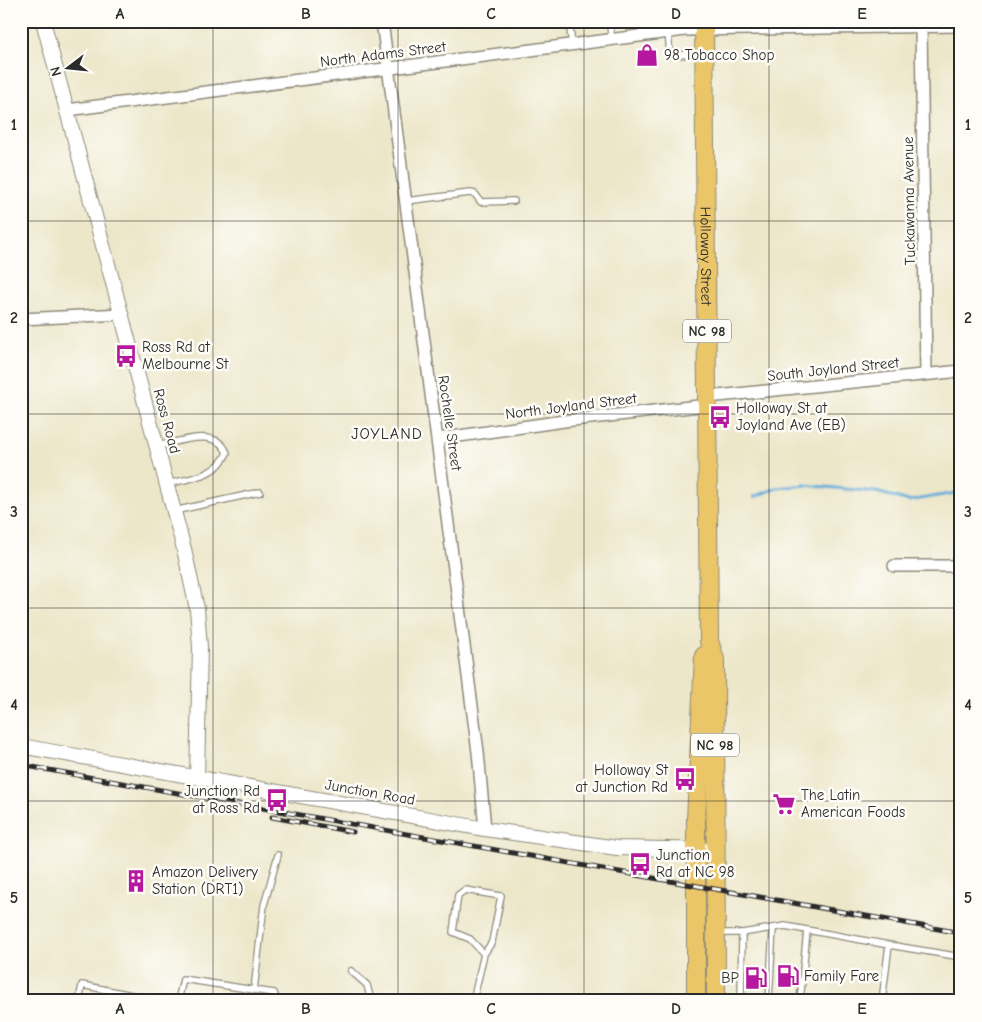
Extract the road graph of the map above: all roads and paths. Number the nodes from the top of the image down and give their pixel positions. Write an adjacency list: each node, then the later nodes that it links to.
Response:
1 (43, 21): 13 (street, Ross Road)
2 (382, 21): 12 (street, Rochelle Street)
3 (569, 21): 10 (lane)
4 (609, 21): 9 (lane)
5 (704, 25): 6 (street, North Adams Street); 8 (street, North Adams Street); 11 (highway, Holloway Street / NC 98)
6 (921, 26): 7 (street, North Adams Street); 19 (street, Tuckawanna Avenue)
7 (961, 26)
8 (668, 32): 9 (street, North Adams Street); 11 (lane)
9 (612, 40): 10 (street, North Adams Street)
10 (572, 45): 12 (street, North Adams Street)
11 (703, 54): 20 (highway, Holloway Street / NC 98)
12 (389, 68): 13 (street, North Adams Street); 14 (street, Rochelle Street)
13 (67, 110): 16 (street, Ross Road)
14 (406, 200): 15 (lane); 21 (street, Rochelle Street)
15 (514, 201)
16 (122, 314): 17 (street); 22 (street, Ross Road)
17 (21, 319)
18 (961, 371): 19 (street, South Joyland Street)
19 (926, 374): 20 (street, South Joyland Street)
20 (708, 401): 21 (street, North Joyland Street); 28 (highway, Holloway Street / NC 98)
21 (438, 439): 31 (street, Rochelle Street)
22 (157, 446): 23 (street, Ross Road); 23 (lane)
23 (167, 484): 25 (street, Ross Road)
24 (260, 492): 25 (lane)
25 (174, 511): 30 (street, Ross Road)
26 (894, 566): 27 (street)
27 (961, 566)
28 (709, 641): 32 (highway, Holloway Street / NC 98); 33 (highway, Holloway Street / NC 98)
29 (21, 746): 30 (street, Junction Road)
30 (197, 778): 31 (street, Junction Road)
31 (485, 829): 32 (street, Junction Road)
32 (696, 849): 33 (street, Junction Road); 50 (highway, Holloway Street / NC 98)
33 (716, 850): 37 (highway, Holloway Street / NC 98)
34 (278, 855): 43 (lane)
35 (772, 928): 36 (lane); 38 (lane); 53 (lane)
36 (807, 930): 39 (lane); 54 (lane)
37 (715, 932): 38 (lane); 51 (highway, Holloway Street / NC 98)
38 (742, 933): 52 (lane)
39 (889, 945): 41 (lane); 55 (lane)
40 (484, 954): 40 (lane); 49 (lane)
41 (961, 957)
42 (351, 971): 48 (lane)
43 (254, 990): 46 (lane); 47 (lane)
44 (79, 1001): 45 (lane)
45 (162, 1001)
46 (178, 1001)
47 (277, 1001)
48 (371, 1001)
49 (473, 1001)
50 (696, 1001)
51 (716, 1001)
52 (740, 1001)
53 (769, 1001)
54 (800, 1001)
55 (882, 1001)

